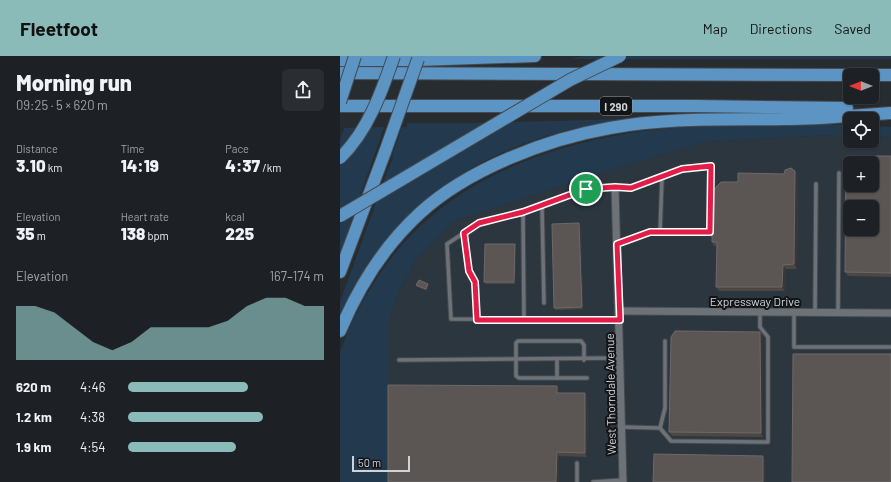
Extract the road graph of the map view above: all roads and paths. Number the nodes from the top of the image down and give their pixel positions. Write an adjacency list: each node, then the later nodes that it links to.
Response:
1 (356, 56): 12 (highway, bridge)
2 (388, 56): 17 (highway)
3 (394, 56): 18 (highway, bridge)
4 (418, 56): 29 (highway, bridge)
5 (534, 56): 7 (highway)
6 (620, 56): 25 (highway, bridge)
7 (340, 60)
8 (340, 73): 9 (highway)
9 (843, 75)
10 (879, 75): 11 (highway)
11 (891, 75)
12 (340, 104): 13 (highway, I 290)
13 (449, 106): 14 (highway, I 290); 15 (highway)
14 (891, 109)
15 (340, 111)
16 (891, 113): 40 (highway)
17 (340, 151)
18 (340, 158)
19 (839, 173): 35 (lane)
20 (662, 177): 22 (lane); 26 (lane); 26 (lane)
21 (816, 184): 34 (lane)
22 (615, 187): 23 (lane); 28 (street, West Thorndale Avenue)
23 (542, 205): 24 (lane); 30 (lane)
24 (523, 212): 27 (lane); 38 (lane)
25 (340, 216)
26 (660, 232): 28 (lane)
27 (464, 233): 37 (lane); 37 (lane)
28 (617, 244): 31 (street, West Thorndale Avenue)
29 (340, 272)
30 (544, 303)
31 (619, 311): 32 (street, Expressway Drive); 39 (street, West Thorndale Avenue)
32 (760, 312): 33 (street, Expressway Drive); 51 (lane)
33 (794, 312): 34 (street, Expressway Drive); 42 (lane)
34 (815, 312): 35 (street, Expressway Drive)
35 (838, 312): 36 (street, Expressway Drive)
36 (891, 313)
37 (477, 320): 38 (lane)
38 (524, 320): 39 (lane)
39 (620, 320): 43 (street, West Thorndale Avenue)
40 (340, 332)
41 (666, 341): 51 (lane)
42 (890, 347)
43 (620, 358): 47 (lane); 50 (street, West Thorndale Avenue)
44 (399, 360): 45 (lane)
45 (516, 360): 46 (lane); 47 (lane); 48 (lane)
46 (557, 360): 47 (lane); 48 (lane)
47 (584, 360)
48 (557, 378): 49 (lane)
49 (587, 378)
50 (621, 427): 51 (lane); 53 (street, West Thorndale Avenue)
51 (660, 428)
52 (577, 463): 54 (lane)
53 (623, 481): 55 (lane)
54 (577, 482)
55 (593, 482)

